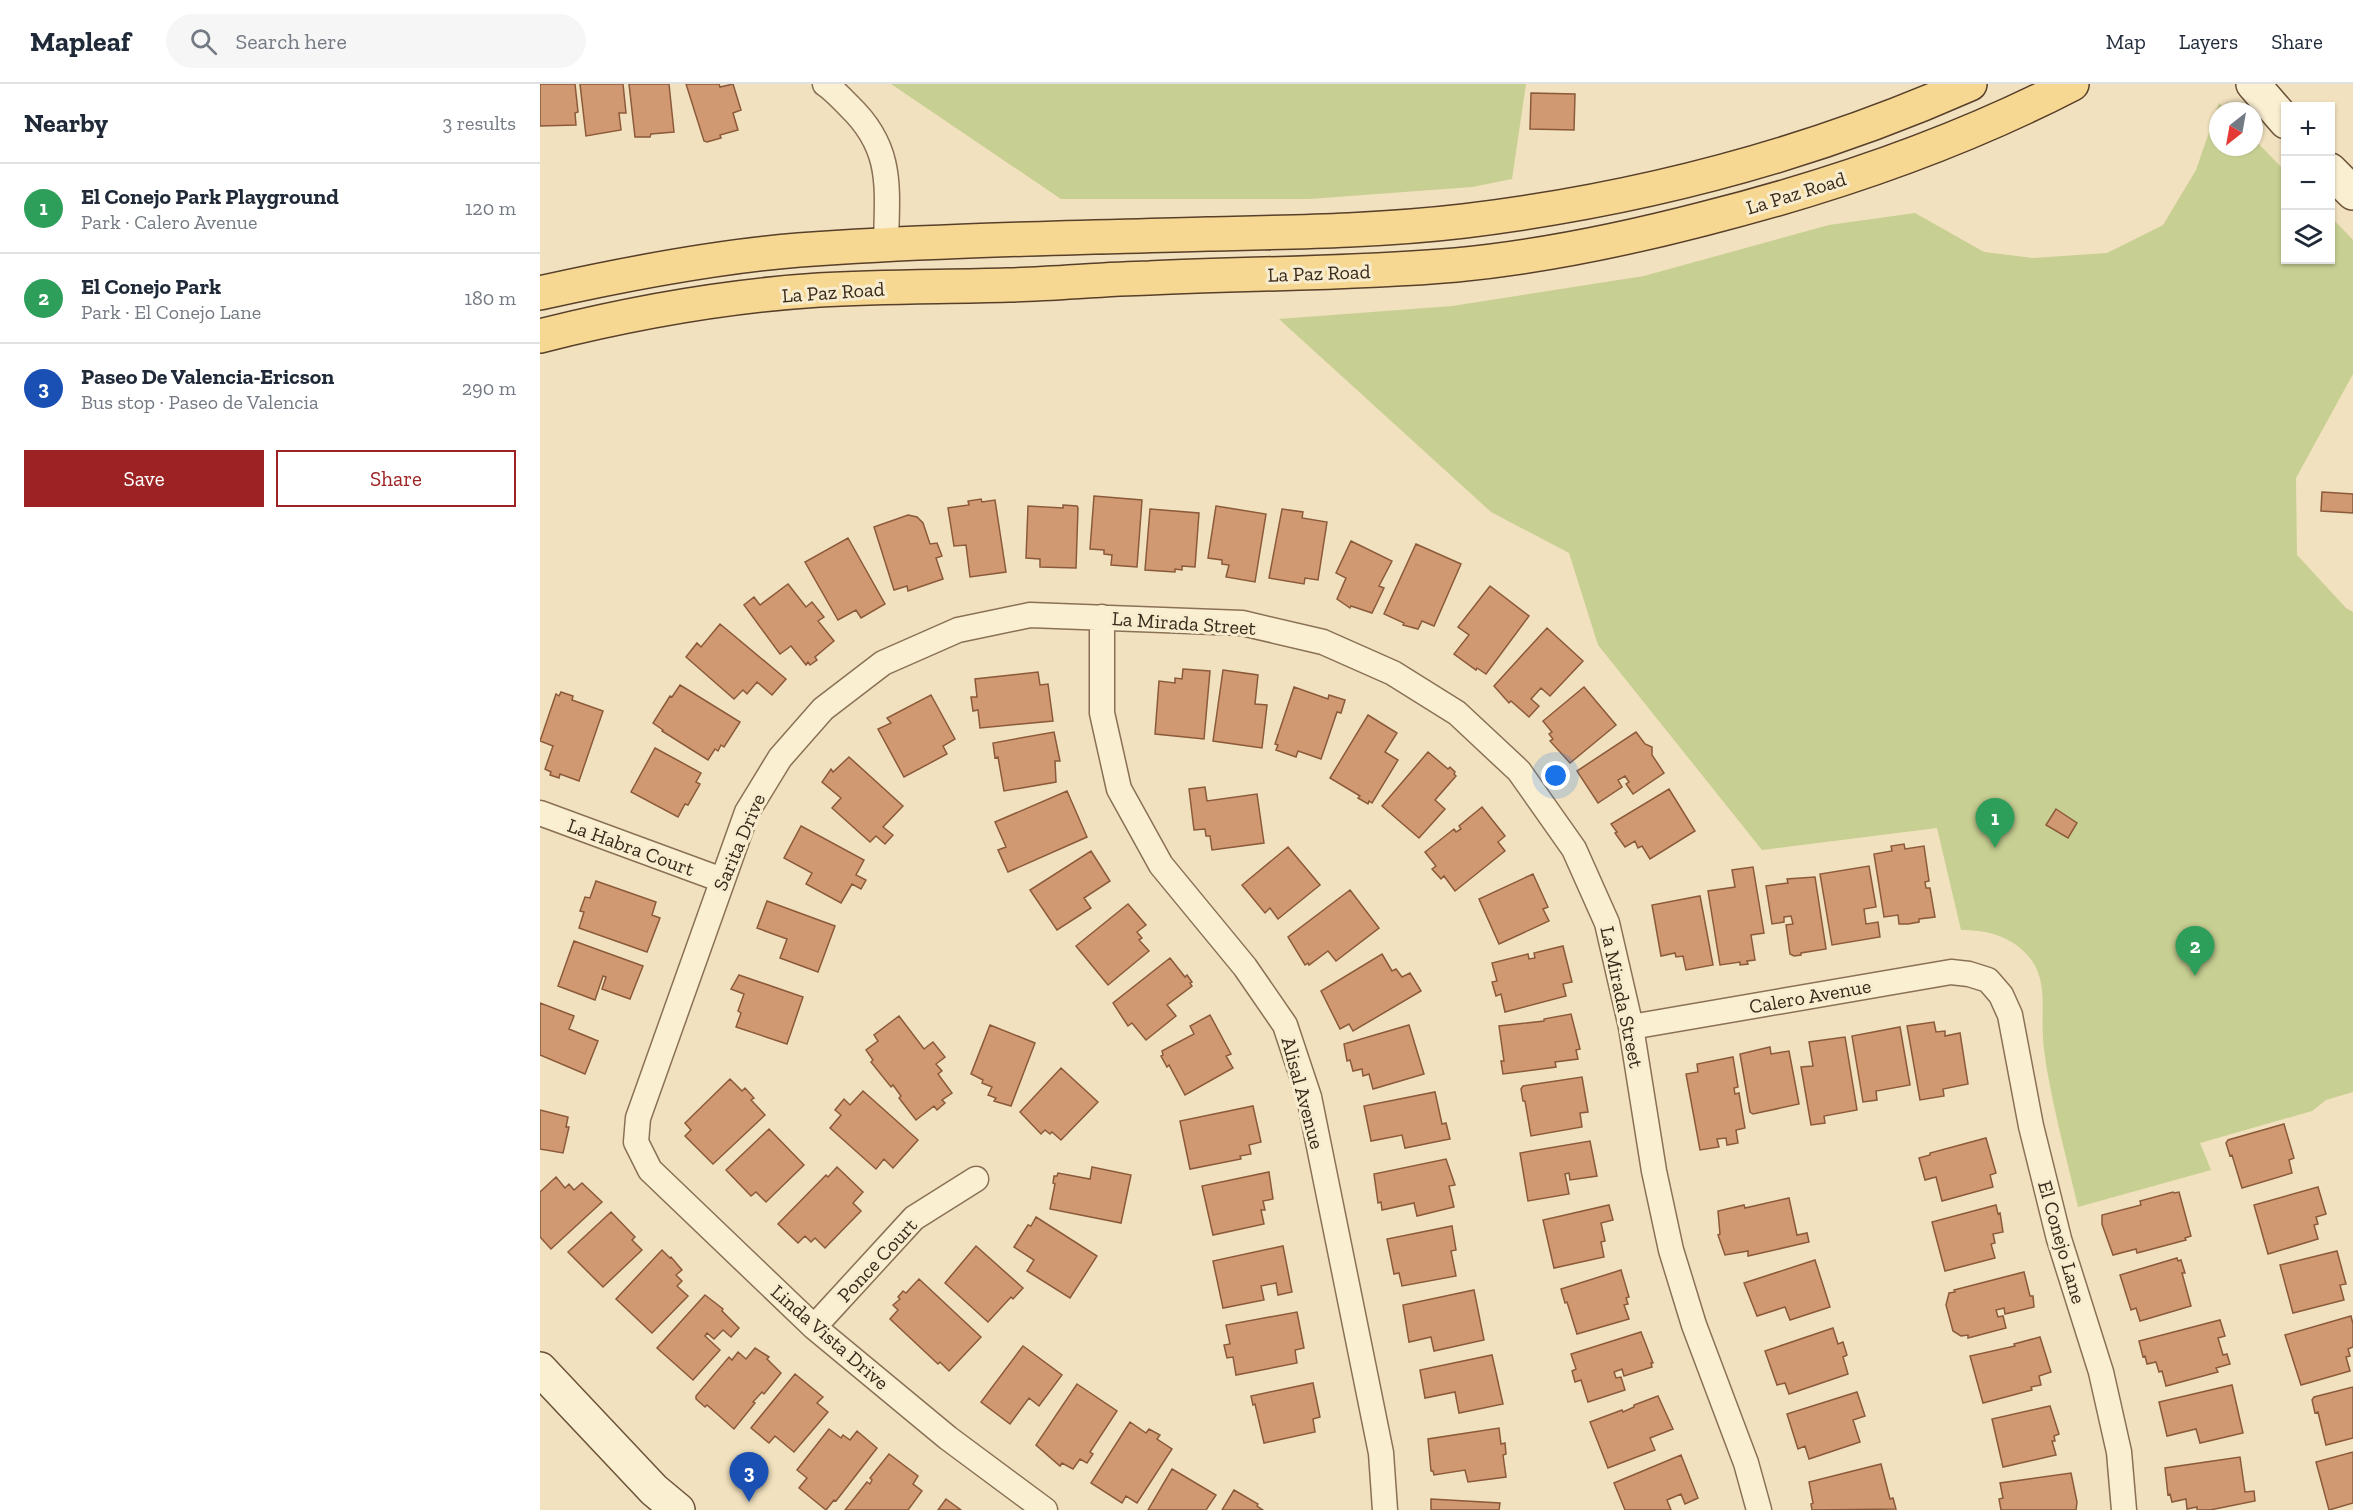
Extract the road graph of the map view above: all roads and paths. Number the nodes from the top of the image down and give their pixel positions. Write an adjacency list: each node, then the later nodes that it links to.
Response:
1 (825, 84): 8 (street)
2 (1970, 84): 8 (main road)
3 (2072, 84): 10 (main road, La Paz Road)
4 (2253, 84): 5 (main road)
5 (2281, 116)
6 (2335, 174): 7 (main road)
7 (2353, 193)
8 (886, 245): 9 (main road)
9 (540, 293)
10 (540, 336)
11 (1102, 617): 13 (street, Sarita Drive); 15 (street, La Mirada Street); 22 (street, Alisal Avenue)
12 (540, 813): 13 (street, La Habra Court)
13 (722, 880): 16 (street, Sarita Drive)
14 (1988, 980): 15 (street, Calero Avenue); 24 (street, El Conejo Lane)
15 (1631, 1027): 23 (street, La Mirada Street)
16 (636, 1142): 18 (street, Linda Vista Drive)
17 (976, 1179): 18 (street, Ponce Court)
18 (814, 1327): 21 (street, Linda Vista Drive)
19 (540, 1369): 20 (main road)
20 (656, 1503)
21 (1045, 1510)
22 (1385, 1510)
23 (1759, 1510)
24 (2124, 1510)

